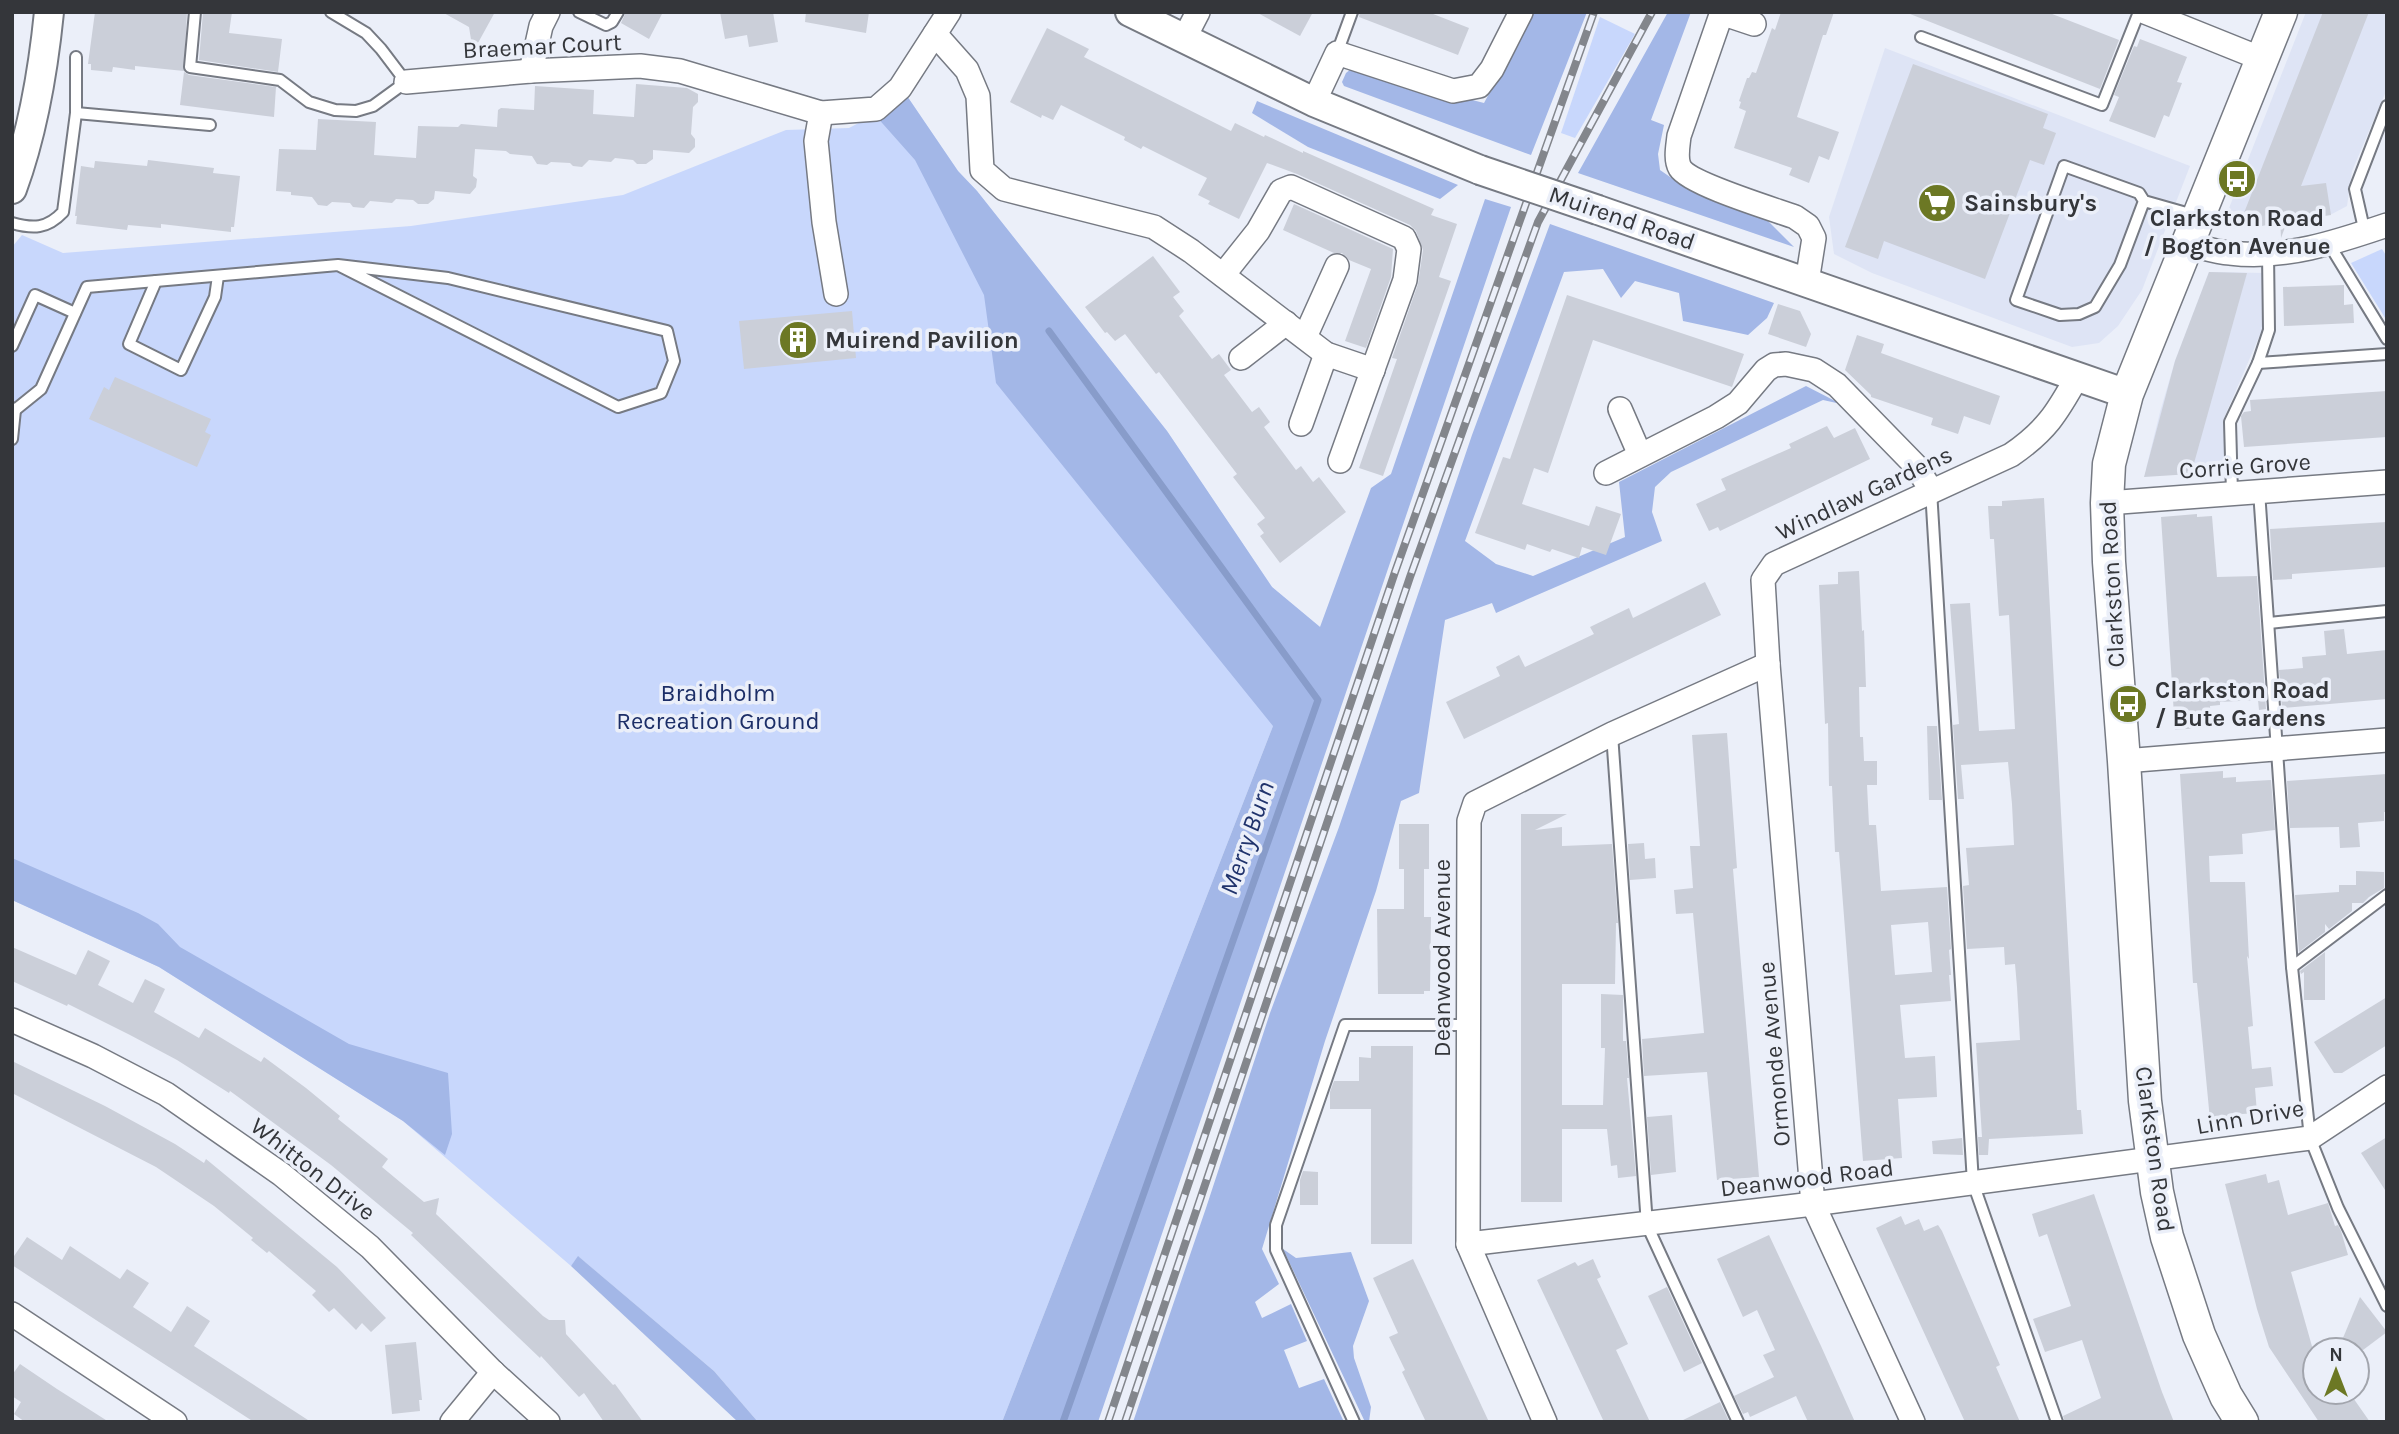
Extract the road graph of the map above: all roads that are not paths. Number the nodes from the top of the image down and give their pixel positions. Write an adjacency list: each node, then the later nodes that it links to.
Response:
1 (49, 12): 30 (street)
2 (195, 12): 24 (lane)
3 (331, 12): 24 (lane)
4 (548, 12): 23 (street)
5 (579, 12): 6 (lane)
6 (618, 12)
7 (949, 12): 17 (street)
8 (1130, 12): 19 (street, Muirend Road)
9 (1198, 12): 19 (street)
10 (1352, 12): 20 (lane)
11 (1521, 12): 20 (street)
12 (2139, 12): 18 (lane)
13 (2145, 12): 22 (street)
14 (2281, 12): 22 (main road, Clarkston Road)
15 (1721, 13): 16 (street); 43 (street)
16 (1754, 23)
17 (935, 34): 28 (street); 40 (street)
18 (1921, 37)
19 (1184, 39): 25 (street, Muirend Road)
20 (1337, 53): 25 (street)
21 (76, 57): 27 (lane)
22 (2262, 58): 34 (main road, Clarkston Road)
23 (531, 71): 24 (street, Braemar Court); 28 (street, Braemar Court)
24 (406, 82)
25 (1314, 102): 43 (street, Muirend Road, bridge)
26 (2387, 106): 35 (lane)
27 (76, 113): 29 (lane); 32 (lane)
28 (821, 113): 44 (street)
29 (210, 125)
30 (12, 189)
31 (2144, 201): 31 (lane); 34 (lane)
32 (12, 223)
33 (2387, 225): 35 (street)
34 (2193, 230): 37 (street); 56 (main road, Clarkston Road)
35 (2365, 233): 36 (street)
36 (2329, 244): 37 (street); 48 (lane)
37 (2268, 254): 53 (lane)
38 (338, 265): 38 (lane); 41 (lane)
39 (1337, 266): 47 (street)
40 (1223, 275): 46 (street); 54 (street)
41 (218, 276): 42 (lane); 42 (lane)
42 (156, 281): 45 (lane)
43 (1807, 282): 55 (street, Muirend Road)
44 (836, 294)
45 (75, 313): 49 (lane); 57 (lane)
46 (1286, 323): 47 (street); 52 (street)
47 (1305, 337): 50 (street)
48 (2387, 339)
49 (12, 346)
50 (1326, 354): 54 (street); 59 (street)
51 (2387, 354): 53 (lane)
52 (1241, 358)
53 (2258, 363): 67 (lane)
54 (1373, 370): 62 (street)
55 (2077, 377): 56 (street, Muirend Road); 65 (street, Windlaw Gardens)
56 (2127, 394): 68 (main road, Clarkston Road)
57 (14, 409): 60 (lane)
58 (1620, 409): 61 (street)
59 (1301, 424)
60 (12, 439)
61 (1640, 455): 63 (street); 65 (street)
62 (1340, 461)
63 (1606, 472)
64 (2387, 482): 66 (street, Corrie Grove)
65 (1931, 490): 71 (street, Windlaw Gardens); 84 (lane)
66 (2259, 491): 67 (street, Corrie Grove); 70 (lane)
67 (2232, 493): 68 (street, Corrie Grove)
68 (2107, 503): 75 (main road, Clarkston Road)
69 (2387, 611): 70 (lane)
70 (2269, 623): 74 (lane)
71 (1768, 664): 72 (street, Deanwood Avenue); 76 (street, Windlaw Gardens)
72 (1612, 734): 80 (street, Deanwood Avenue); 86 (lane)
73 (2387, 740): 74 (street)
74 (2278, 750): 75 (street); 78 (lane)
75 (2124, 761): 83 (main road, Clarkston Road)
76 (1785, 870): 85 (street, Ormonde Avenue)
77 (2387, 895): 78 (lane)
78 (2292, 967): 82 (lane)
79 (12, 1020): 90 (street, Whitton Drive)
80 (1468, 1025): 87 (street, Deanwood Avenue); 94 (lane)
81 (2387, 1087): 82 (street, Linn Drive)
82 (2310, 1138): 83 (street, Linn Drive); 88 (lane)
83 (2152, 1159): 84 (street, Deanwood Road); 99 (main road, Clarkston Road)
84 (1973, 1183): 85 (street, Deanwood Road); 98 (lane)
85 (1813, 1204): 86 (street, Deanwood Road); 97 (street, Ormonde Avenue)
86 (1647, 1225): 87 (street, Deanwood Road); 96 (lane)
87 (1468, 1244): 95 (street, Deanwood Avenue)
88 (2387, 1306)
89 (12, 1314): 91 (street)
90 (493, 1372): 92 (street); 93 (street, Whitton Drive)
91 (175, 1422)
92 (453, 1422)
93 (548, 1422)
94 (1354, 1422)
95 (1545, 1422)
96 (1738, 1422)
97 (1913, 1422)
98 (2057, 1422)
99 (2242, 1422)

